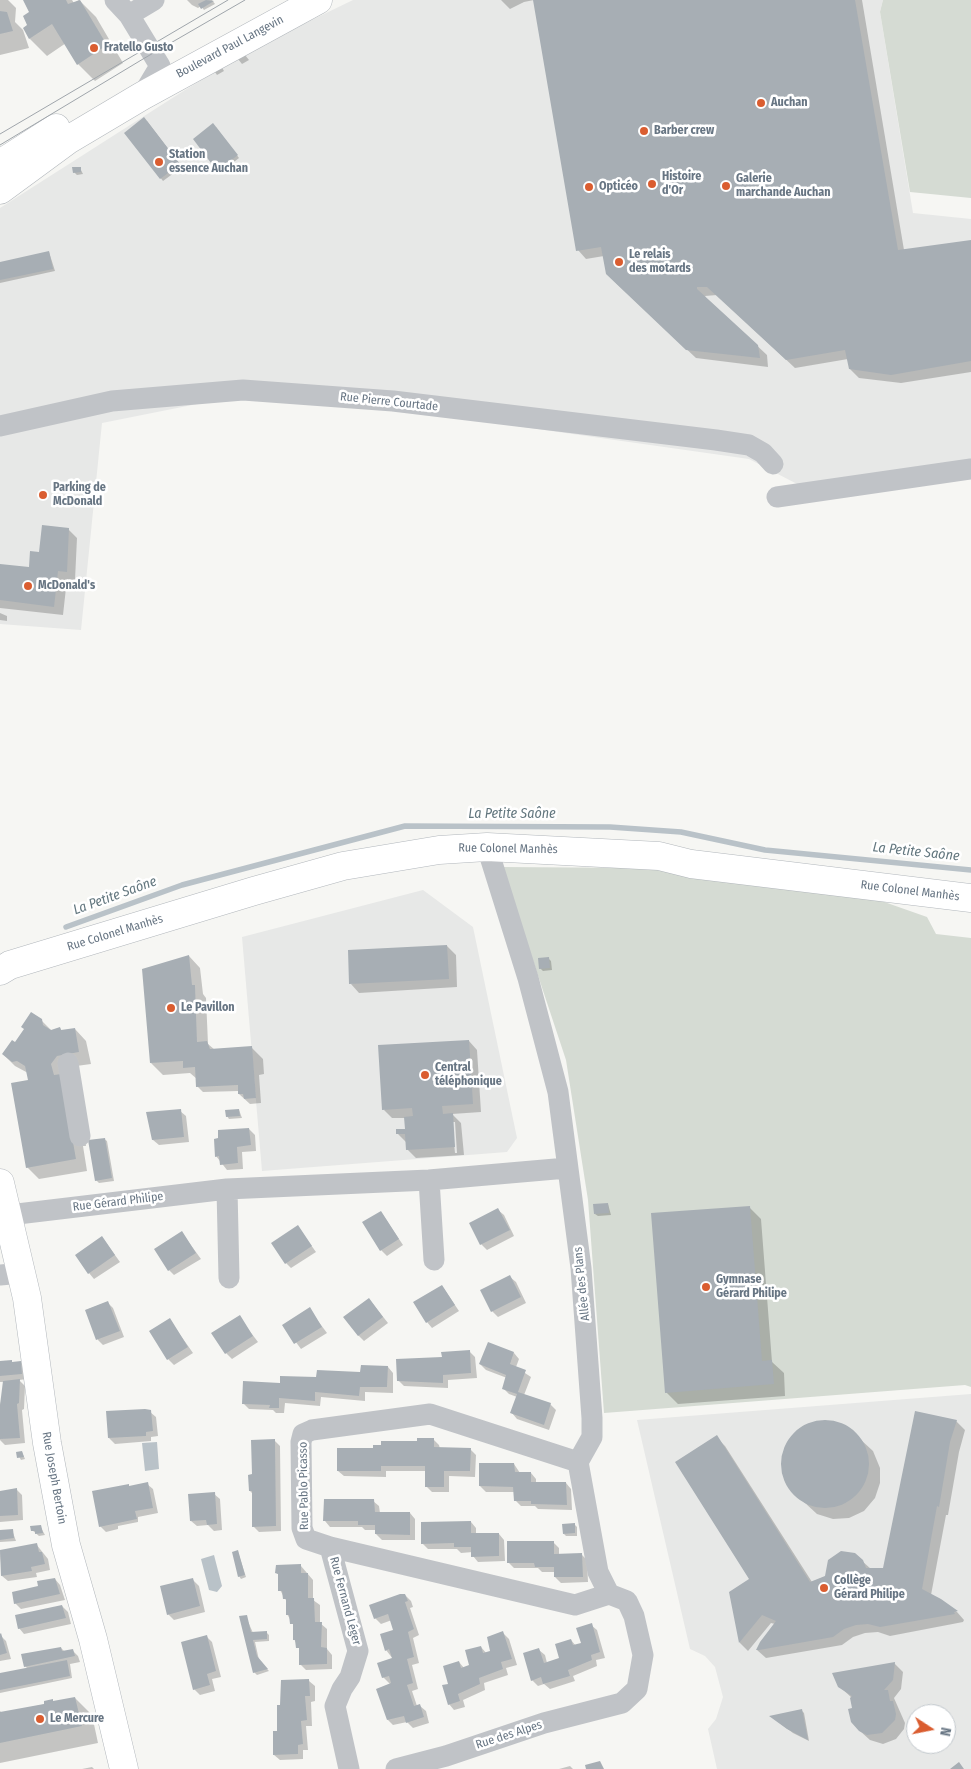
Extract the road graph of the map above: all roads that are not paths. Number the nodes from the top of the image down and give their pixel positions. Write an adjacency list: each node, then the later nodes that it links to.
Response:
1 (154, 0): 4 (street)
2 (286, 0): 5 (street, Boulevard Paul Langevin)
3 (318, 0): 6 (street, Boulevard Paul Langevin)
4 (122, 8): 5 (street)
5 (160, 66): 6 (street, Boulevard Paul Langevin); 7 (street, Boulevard Paul Langevin)
6 (142, 96): 8 (street, Boulevard Paul Langevin)
7 (0, 164)
8 (0, 190)
9 (0, 426): 10 (street, Rue Pierre Courtade)
10 (773, 464)
11 (971, 469): 12 (street)
12 (776, 496)
13 (488, 847): 14 (street, Rue Colonel Manhès); 15 (street, Rue Colonel Manhès); 18 (street, Allée des Plans)
14 (971, 898)
15 (0, 971)
16 (68, 1063): 17 (street)
17 (80, 1136)
18 (567, 1168): 19 (street, Rue Gérard Philipe); 26 (street, Allée des Plans)
19 (429, 1180): 21 (street, Rue Gérard Philipe); 23 (street)
20 (0, 1183): 22 (street, Rue Joseph Bertoin)
21 (227, 1189): 22 (street, Rue Gérard Philipe); 25 (street)
22 (9, 1215): 24 (street, Rue Joseph Bertoin)
23 (434, 1260)
24 (11, 1274): 29 (street, Rue Joseph Bertoin)
25 (229, 1278)
26 (578, 1462): 27 (street, Rue Pablo Picasso); 28 (street)
27 (330, 1547): 28 (street, Rue Pablo Picasso); 30 (street, Rue Fernand Léger)
28 (609, 1594): 31 (street, Rue des Alpes)
29 (124, 1769)
30 (349, 1769)
31 (396, 1769)

